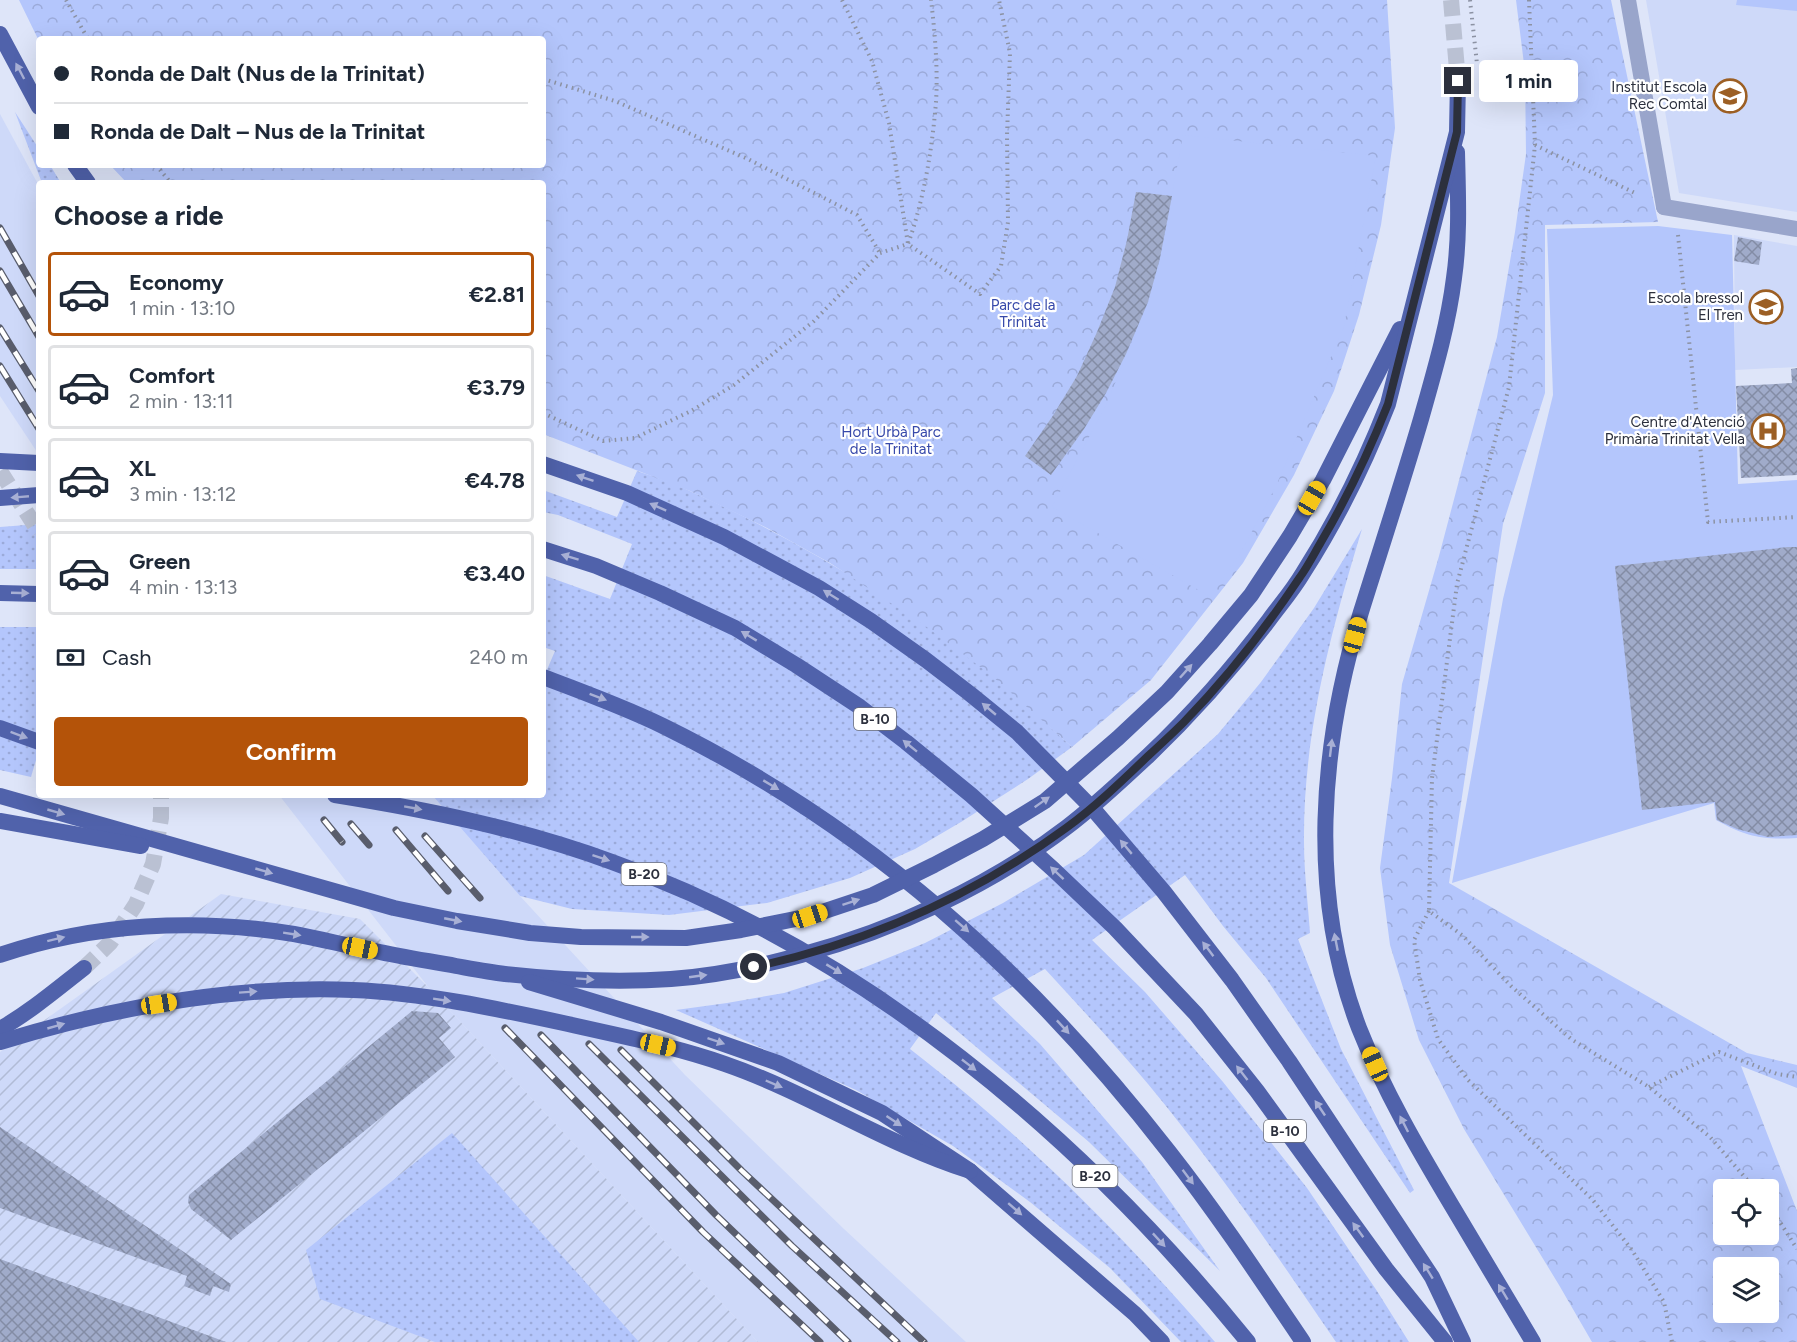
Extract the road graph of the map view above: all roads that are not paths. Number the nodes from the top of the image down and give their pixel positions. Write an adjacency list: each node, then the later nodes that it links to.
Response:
1 (1628, 0): 6 (street)
2 (0, 34): 4 (highway, one-way to 2)
3 (1458, 81): 5 (highway)
4 (36, 101)
5 (1457, 132): 7 (highway); 34 (highway, one-way to 5)
6 (1797, 229)
7 (1413, 304): 22 (highway, one-way to 7); 25 (highway, one-way to 7)
8 (0, 462): 9 (highway)
9 (36, 463)
10 (546, 465): 33 (highway, one-way to 10)
11 (36, 495): 12 (highway, one-way to 12)
12 (0, 498)
13 (546, 550): 32 (highway, B-10, one-way to 13)
14 (0, 593): 15 (highway, one-way to 15)
15 (36, 594)
16 (546, 677): 31 (highway, one-way to 31)
17 (0, 728): 18 (highway, one-way to 18)
18 (36, 741)
19 (0, 796): 22 (highway, one-way to 22)
20 (353, 798): 30 (highway, B-20, one-way to 30)
21 (0, 821): 22 (highway)
22 (231, 861)
23 (0, 955): 25 (highway, one-way to 25)
24 (84, 968): 26 (highway)
25 (503, 974): 28 (highway, one-way to 28)
26 (0, 1029)
27 (0, 1042): 28 (highway, one-way to 28)
28 (970, 1171): 29 (highway, one-way to 29)
29 (1162, 1342)
30 (1248, 1342)
31 (1303, 1342)
32 (1445, 1342)
33 (1463, 1342)
34 (1533, 1342)

